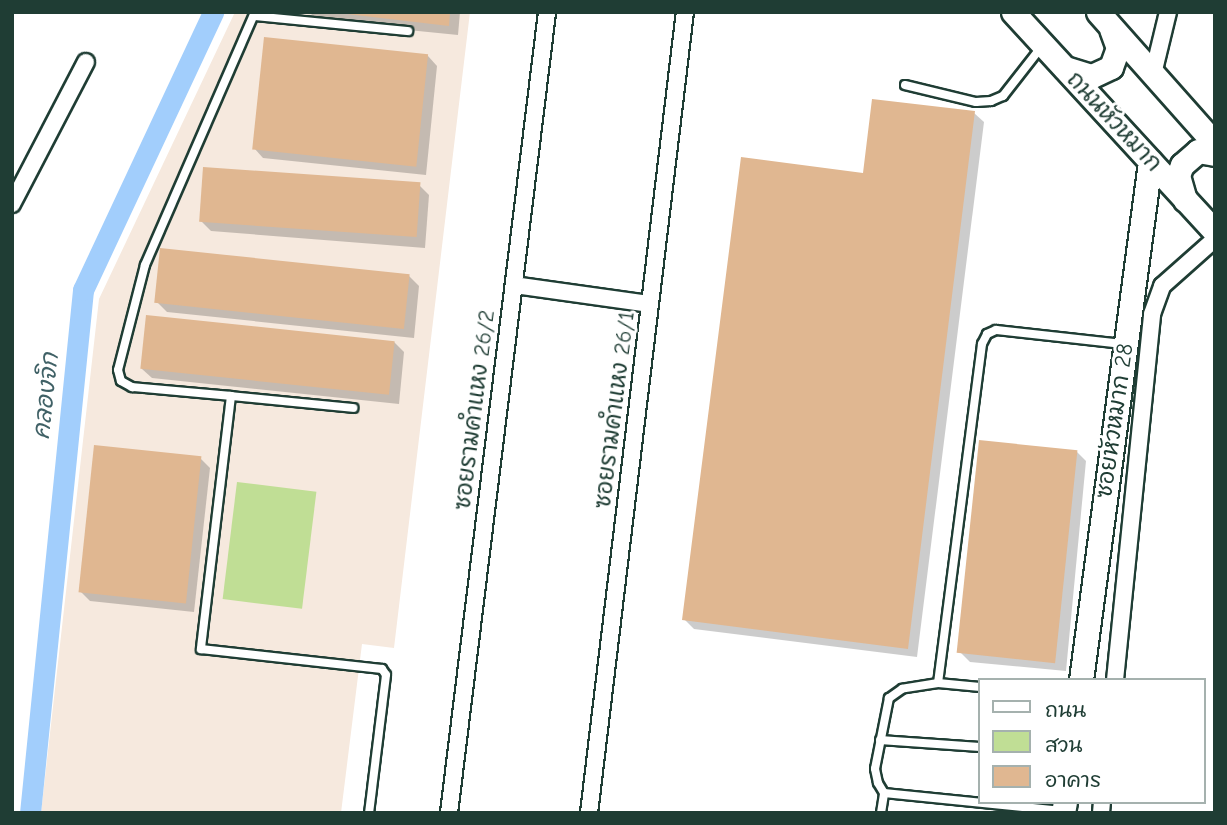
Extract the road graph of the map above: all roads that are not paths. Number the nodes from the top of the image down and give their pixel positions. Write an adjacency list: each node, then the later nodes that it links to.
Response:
1 (547, 12): 20 (street, ซอยรามคำแหง 26/2)
2 (685, 12): 21 (street, ซอยรามคำแหง 26/1)
3 (1013, 12): 8 (main road, ถนนหัวหมาก)
4 (1168, 12): 11 (street)
5 (255, 14): 7 (lane); 23 (lane)
6 (1104, 19): 10 (main road); 11 (main road)
7 (408, 31)
8 (1043, 45): 10 (main road, ถนนหัวหมาก); 12 (lane)
9 (86, 62): 17 (street)
10 (1063, 67): 15 (main road, ถนนหัวหมาก)
11 (1153, 74): 13 (main road)
12 (905, 85)
13 (1215, 144)
14 (1215, 154): 16 (main road)
15 (1150, 162): 16 (main road, ถนนหัวหมาก); 22 (main road, ซอยหัวหมาก 28)
16 (1185, 200): 18 (main road, ถนนหัวหมาก)
17 (12, 204)
18 (1215, 232)
19 (1215, 239): 26 (street)
20 (514, 285): 21 (street); 36 (street, ซอยรามคำแหง 26/2)
21 (650, 304): 37 (street, ซอยรามคำแหง 26/1)
22 (1126, 345): 25 (main road, ซอยหัวหมาก 28); 27 (lane)
23 (231, 396): 24 (lane); 35 (lane)
24 (353, 408)
25 (1081, 678)
26 (1115, 678)
27 (938, 683): 28 (lane); 29 (lane)
28 (978, 687)
29 (880, 740): 30 (lane); 31 (lane)
30 (978, 747)
31 (884, 793): 32 (lane); 38 (lane)
32 (978, 801)
33 (1008, 804): 34 (lane)
34 (1064, 809)
35 (369, 813)
36 (449, 813)
37 (589, 813)
38 (881, 813)

